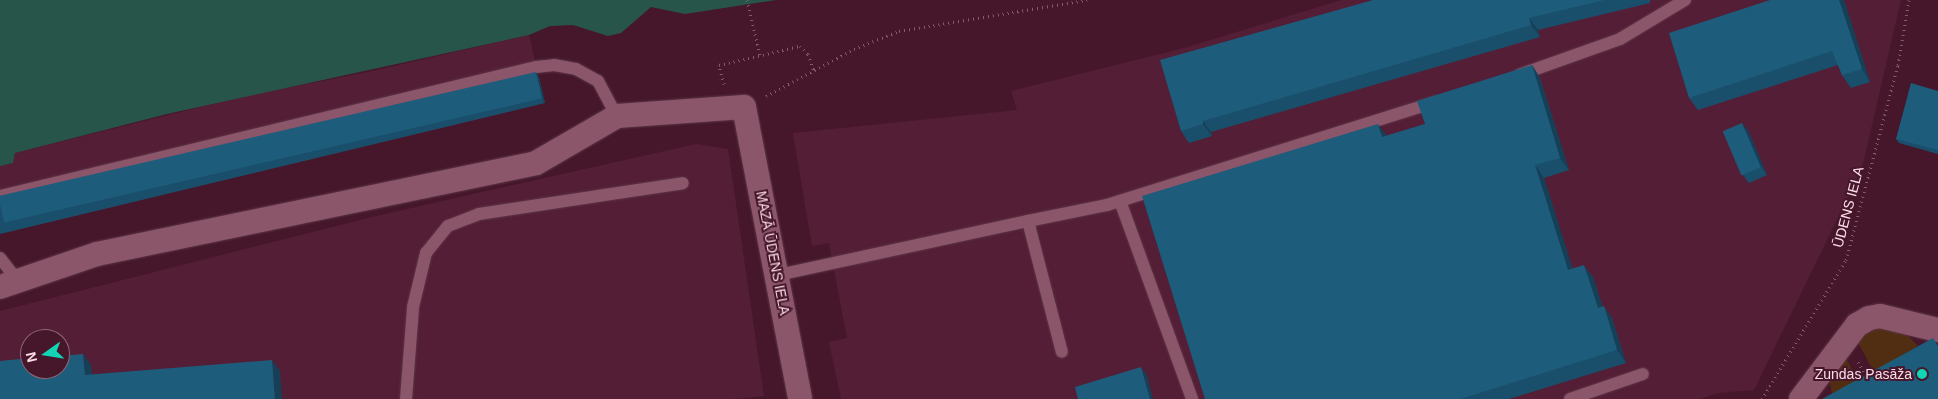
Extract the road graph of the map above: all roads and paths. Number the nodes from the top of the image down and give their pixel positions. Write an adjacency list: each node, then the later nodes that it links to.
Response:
1 (747, 0): 5 (path)
2 (1087, 0): 7 (path)
3 (1685, 0): 8 (lane)
4 (1909, 0): 28 (path, ŪDENS IELA)
5 (759, 53): 6 (path); 7 (path)
6 (719, 65)
7 (814, 71): 10 (path)
8 (1508, 78)
9 (1453, 97): 14 (lane)
10 (744, 108): 11 (street); 17 (street, MAZĀ ŪDENS IELA)
11 (617, 116): 13 (lane); 18 (street)
12 (683, 184): 24 (lane)
13 (0, 196)
14 (1120, 201): 15 (lane); 26 (lane)
15 (1028, 221): 17 (lane); 20 (lane)
16 (0, 258): 18 (lane)
17 (778, 275): 25 (street, MAZĀ ŪDENS IELA)
18 (9, 284)
19 (1938, 330): 29 (street)
20 (1062, 352)
21 (1643, 374): 27 (lane)
22 (1877, 374): 23 (path)
23 (1860, 384)
24 (406, 399)
25 (800, 399)
26 (1192, 399)
27 (1570, 399)
28 (1762, 399)
29 (1801, 399)

